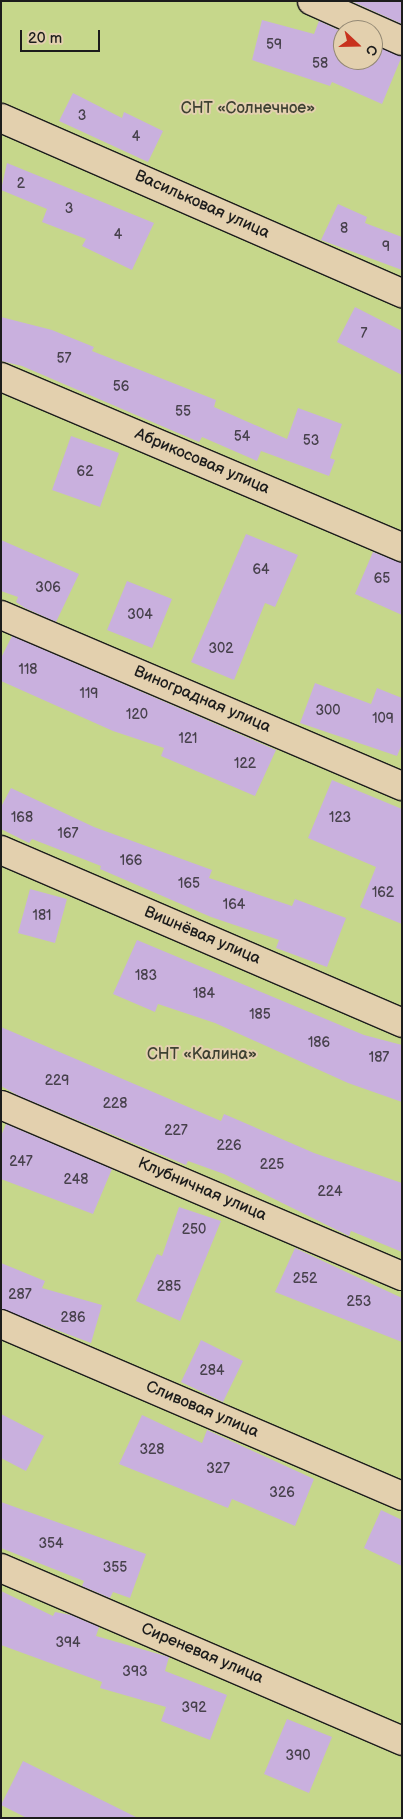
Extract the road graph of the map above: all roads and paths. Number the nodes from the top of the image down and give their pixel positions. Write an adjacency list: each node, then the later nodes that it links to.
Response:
1 (312, 1): 2 (street)
2 (402, 41)
3 (1, 118): 4 (street, Васильковая улица)
4 (402, 293)
5 (1, 377): 6 (street, Абрикосовая улица)
6 (402, 547)
7 (1, 614): 8 (street, Виноградная улица)
8 (402, 786)
9 (1, 850): 10 (street, Вишнёвая улица)
10 (402, 1023)
11 (1, 1104): 12 (street, Клубничная улица)
12 (402, 1276)
13 (1, 1324): 14 (street, Сливовая улица)
14 (402, 1496)
15 (1, 1568): 16 (street, Сиреневая улица)
16 (402, 1741)

